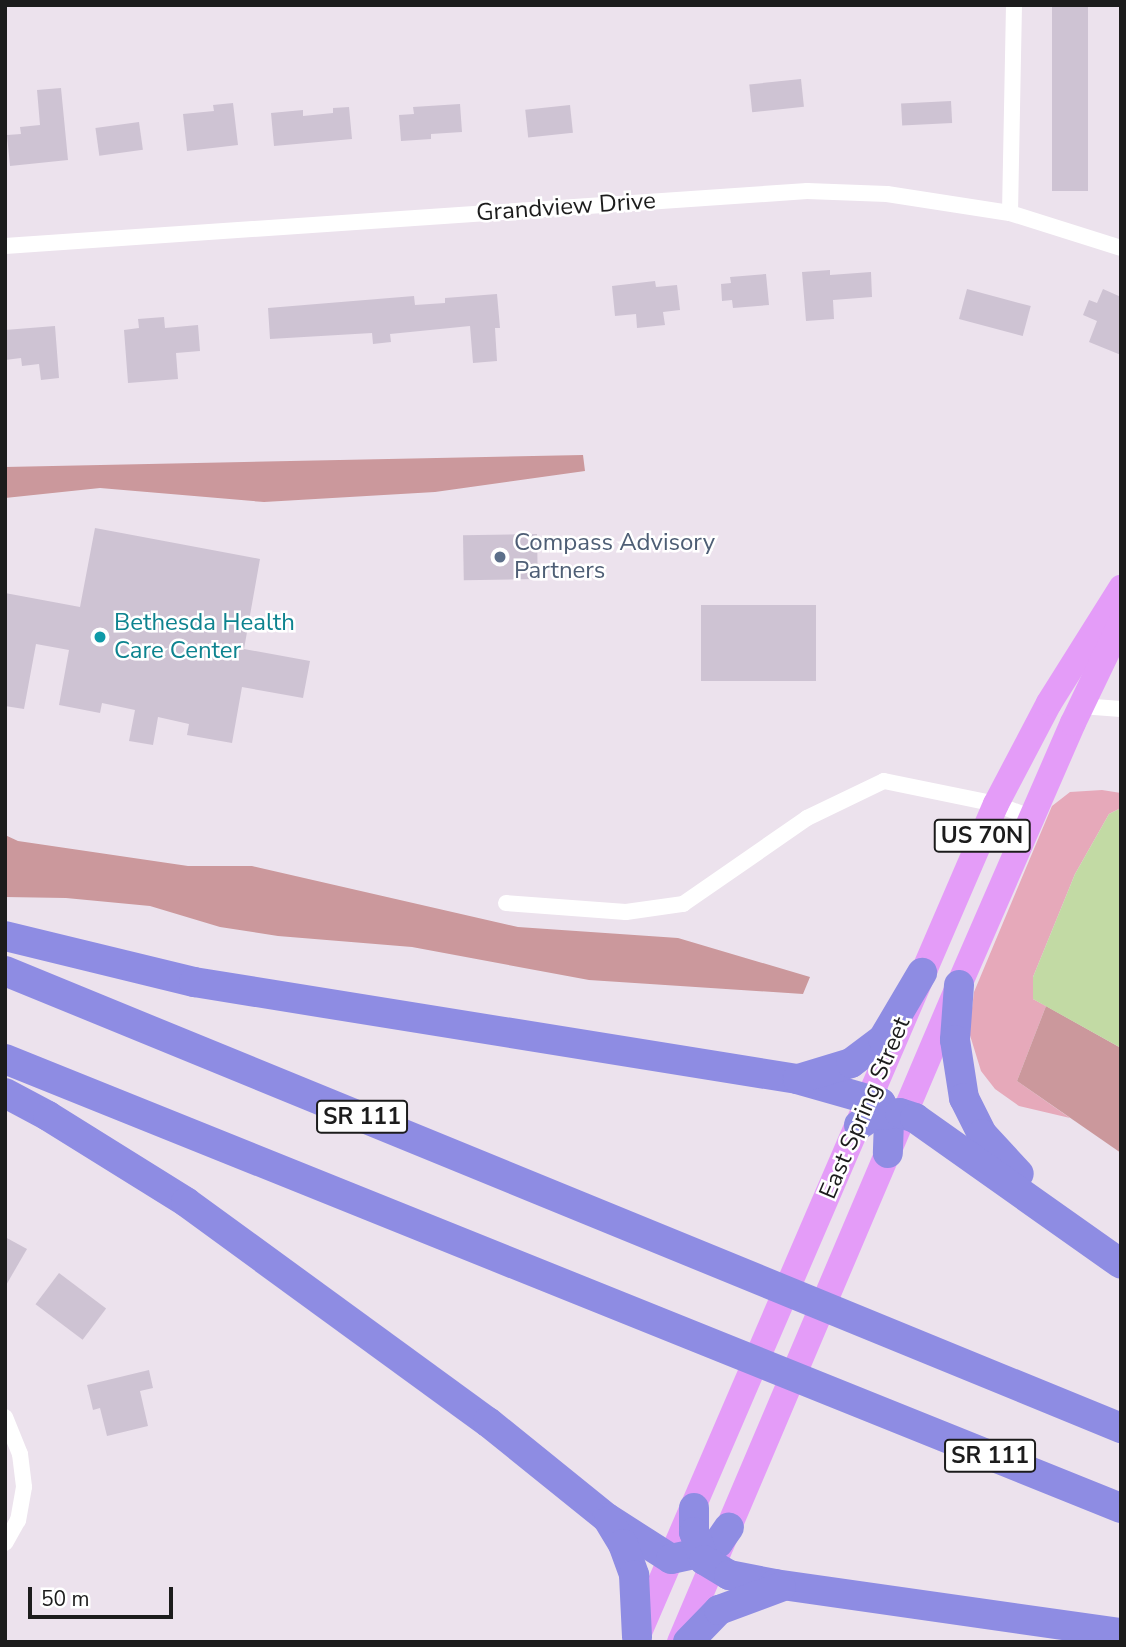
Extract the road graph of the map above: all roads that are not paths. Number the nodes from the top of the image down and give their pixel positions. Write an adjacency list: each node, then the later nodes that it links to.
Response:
1 (1014, 5): 2 (street)
2 (1010, 214): 3 (street, Grandview Drive); 4 (street, Grandview Drive)
3 (5, 246)
4 (1121, 248)
5 (1121, 588): 9 (main road, East Spring Street / US 70N)
6 (1121, 623): 7 (main road, East Spring Street / US 70N)
7 (1081, 706): 8 (street); 10 (main road, East Spring Street / US 70N)
8 (1121, 709)
9 (996, 803): 10 (street); 11 (street); 14 (main road, East Spring Street / US 70N)
10 (1032, 818): 15 (main road, East Spring Street / US 70N)
11 (506, 904)
12 (5, 936): 17 (highway)
13 (5, 971): 24 (highway, SR 111)
14 (922, 973): 17 (highway); 19 (main road, East Spring Street / US 70N)
15 (959, 985): 19 (main road, East Spring Street / US 70N); 21 (highway)
16 (5, 1059): 26 (highway, SR 111)
17 (797, 1079): 19 (highway)
18 (5, 1093): 27 (highway)
19 (880, 1113): 20 (highway); 21 (highway); 25 (main road, East Spring Street / US 70N)
20 (888, 1153): 28 (main road, East Spring Street)
21 (1085, 1237): 22 (highway)
22 (1121, 1264)
23 (5, 1417): 29 (street)
24 (1121, 1428)
25 (694, 1508): 30 (main road, East Spring Street / US 70N); 31 (highway)
26 (1121, 1508)
27 (607, 1518): 30 (highway); 34 (highway)
28 (729, 1527): 31 (highway)
29 (5, 1543)
30 (671, 1559): 31 (highway); 34 (main road, East Spring Street / US 70N)
31 (707, 1560): 32 (highway); 35 (main road)
32 (785, 1586): 33 (highway); 36 (highway)
33 (1121, 1633)
34 (636, 1639)
35 (680, 1642)
36 (688, 1642)

